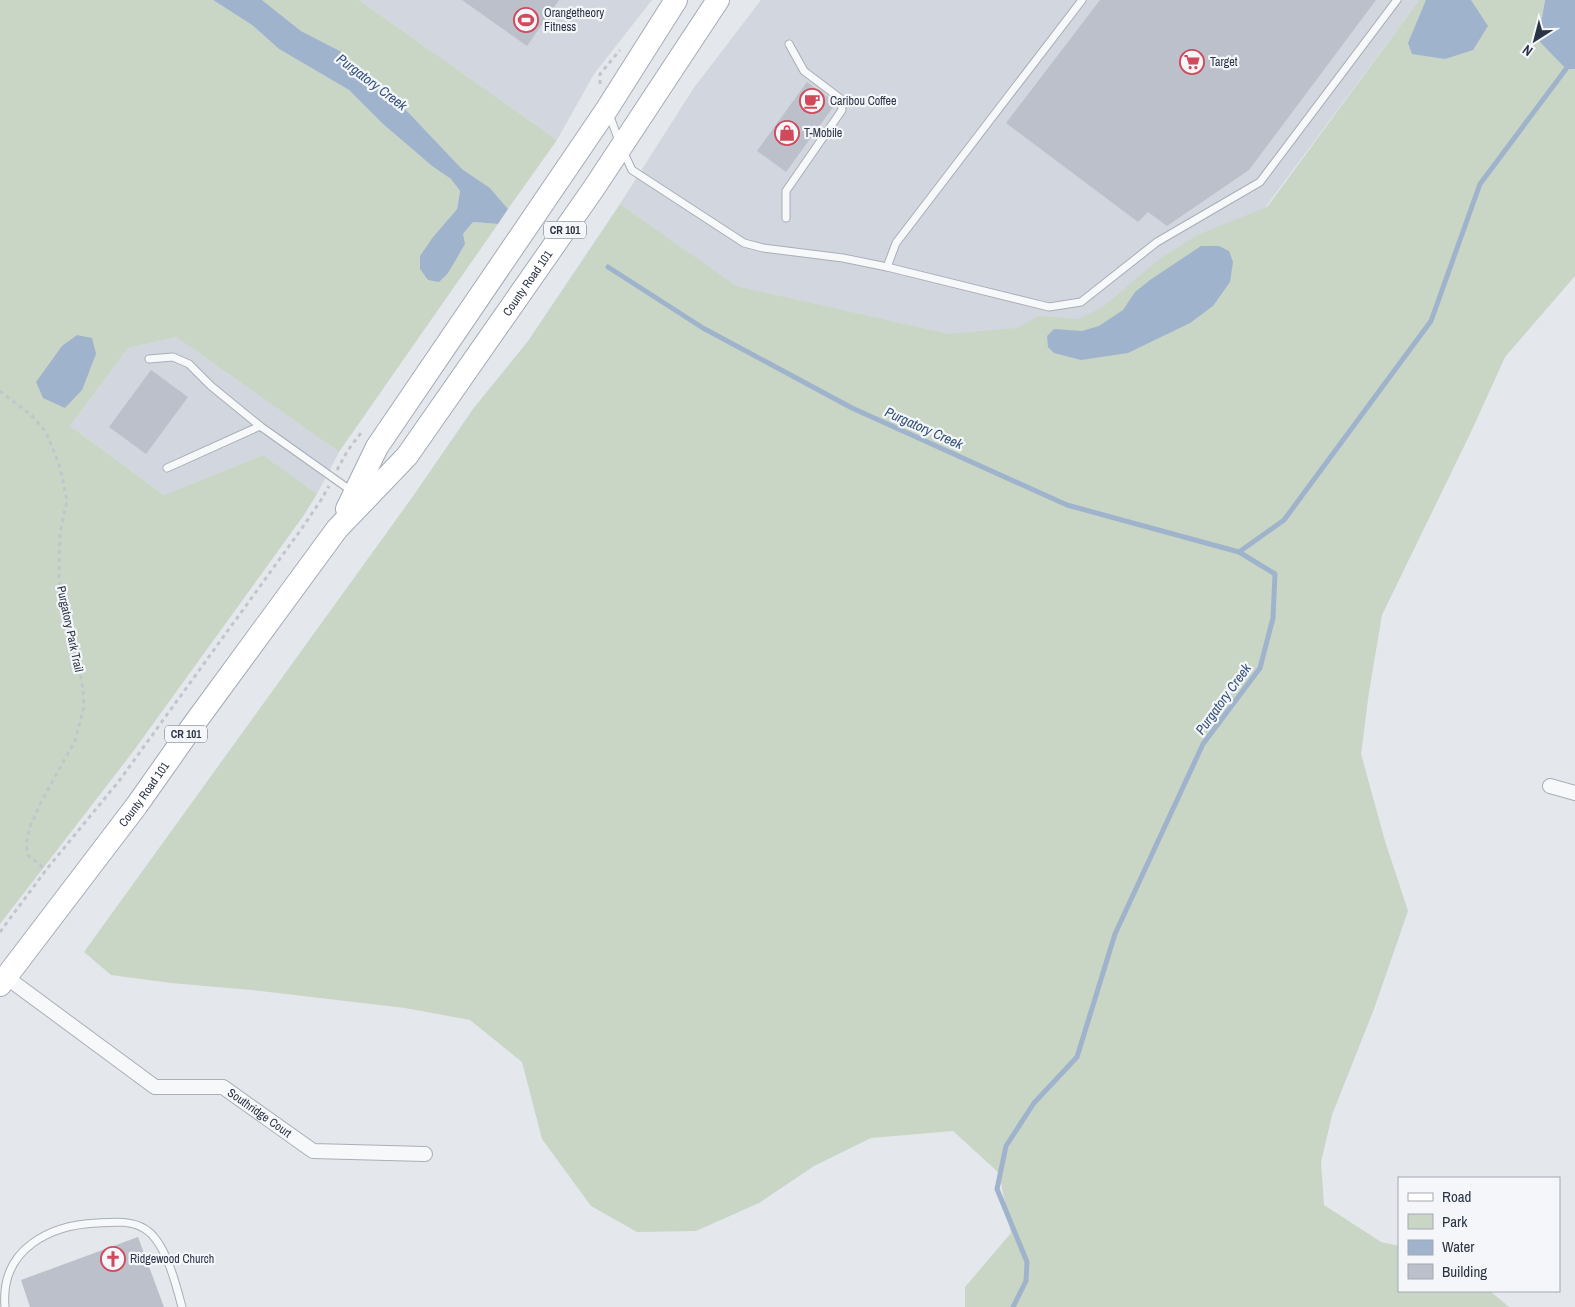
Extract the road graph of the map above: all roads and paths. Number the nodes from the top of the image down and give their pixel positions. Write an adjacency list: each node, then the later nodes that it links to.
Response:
1 (676, 0): 8 (main road, County Road 101 / CR 101)
2 (718, 0): 9 (main road, County Road 101 / CR 101)
3 (1082, 0): 11 (lane)
4 (1397, 0): 11 (lane)
5 (625, 43): 7 (path)
6 (789, 44): 10 (lane)
7 (600, 86)
8 (607, 108): 9 (lane); 18 (main road, County Road 101 / CR 101)
9 (621, 147): 11 (lane); 18 (main road, County Road 101 / CR 101)
10 (786, 218)
11 (887, 266)
12 (148, 359): 14 (lane)
13 (0, 390): 21 (path, Purgatory Park Trail)
14 (260, 426): 16 (lane); 17 (lane)
15 (366, 428): 17 (path)
16 (167, 468)
17 (333, 478): 18 (lane); 21 (path)
18 (360, 496): 23 (main road, County Road 101 / CR 101)
19 (1550, 786): 20 (street)
20 (1575, 793)
21 (46, 870): 22 (path)
22 (0, 932)
23 (3, 981): 24 (street, Southridge Court)
24 (425, 1154)
25 (1, 1296): 26 (lane); 27 (lane)
26 (5, 1307)
27 (182, 1307)

